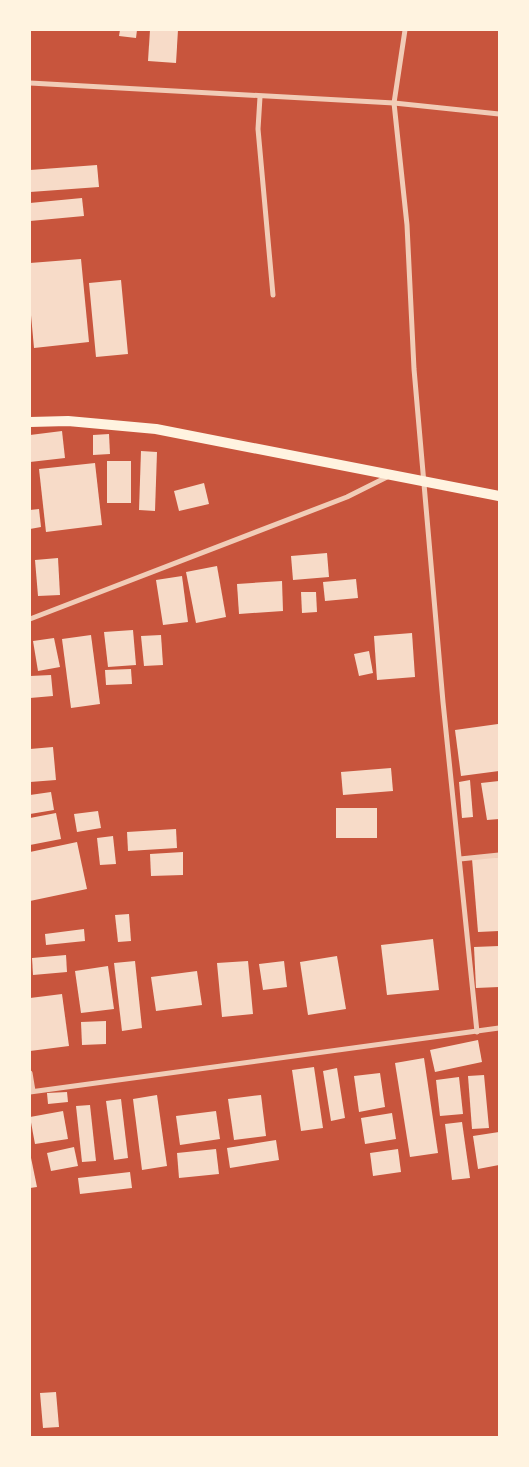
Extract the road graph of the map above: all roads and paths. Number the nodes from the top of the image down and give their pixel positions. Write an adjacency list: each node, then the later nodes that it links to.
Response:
1 (405, 30): 4 (street)
2 (30, 83): 3 (street)
3 (260, 97): 4 (street); 6 (street)
4 (395, 105): 5 (street); 9 (street)
5 (499, 114)
6 (273, 295)
7 (30, 422): 8 (main road)
8 (391, 475): 9 (main road); 11 (street)
9 (425, 481): 10 (main road); 13 (street)
10 (499, 496)
11 (30, 619)
12 (499, 855): 13 (street)
13 (460, 859): 15 (street)
14 (499, 1028): 15 (street)
15 (477, 1032): 17 (street)
16 (30, 1073): 17 (street)
17 (31, 1092)

